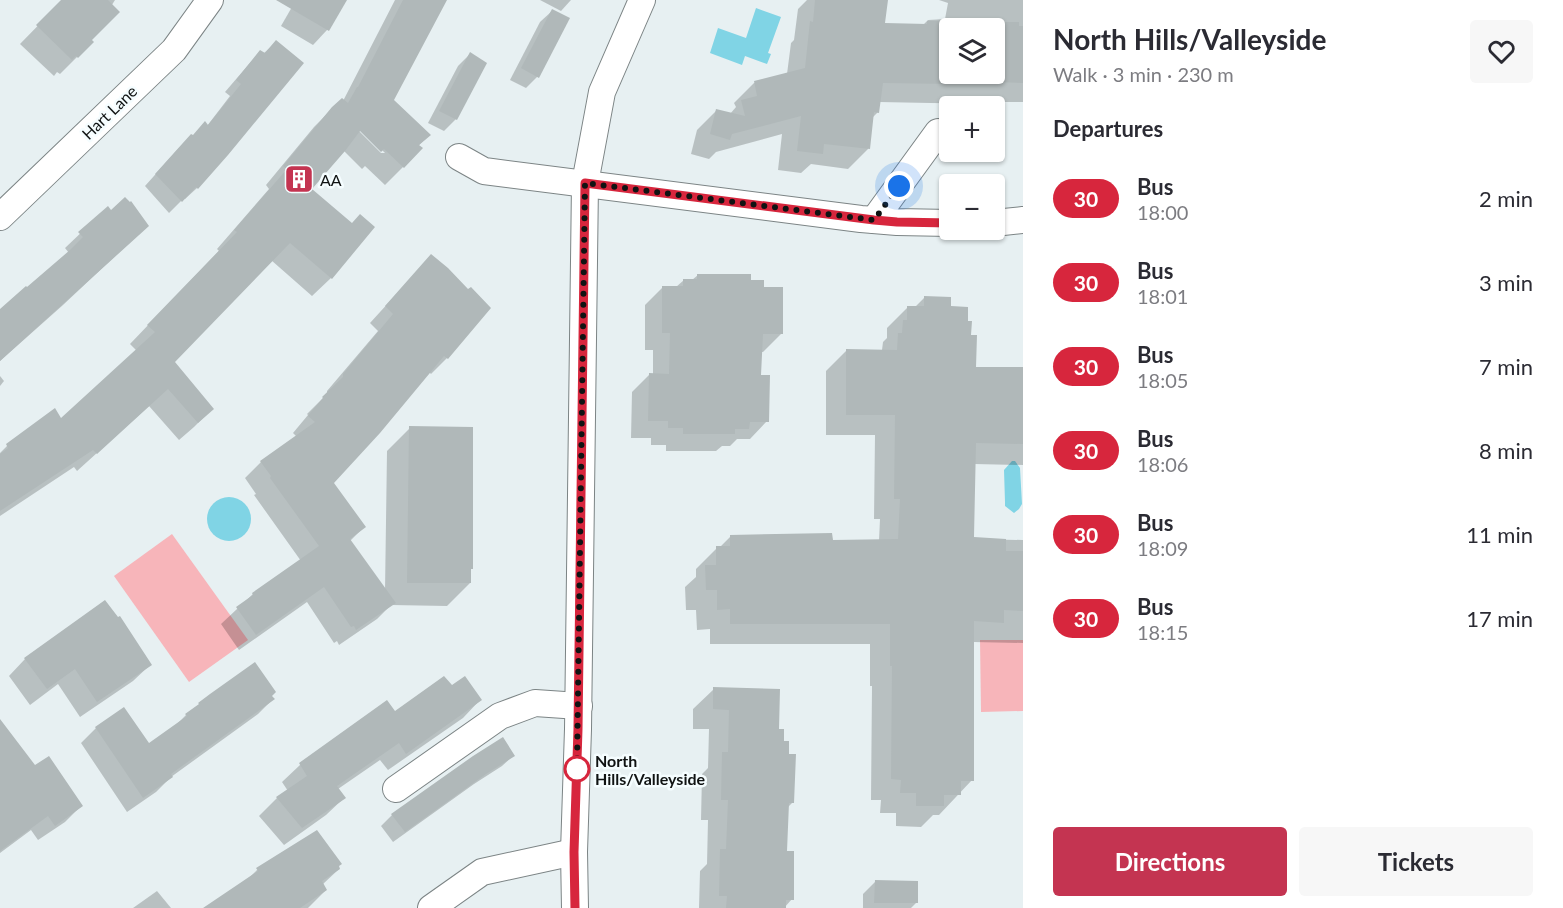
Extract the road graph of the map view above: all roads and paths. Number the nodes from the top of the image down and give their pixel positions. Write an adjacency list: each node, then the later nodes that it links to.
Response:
1 (210, 0): 6 (street, Hart Lane)
2 (642, 0): 5 (street)
3 (938, 132): 7 (street)
4 (459, 157): 5 (street)
5 (585, 183): 7 (street); 11 (street)
6 (0, 217)
7 (874, 220): 10 (street)
8 (1023, 220): 9 (street)
9 (1005, 222)
10 (939, 223)
11 (579, 706): 12 (street); 13 (street)
12 (396, 789)
13 (574, 852): 14 (street); 15 (street)
14 (430, 908)
15 (575, 908)

